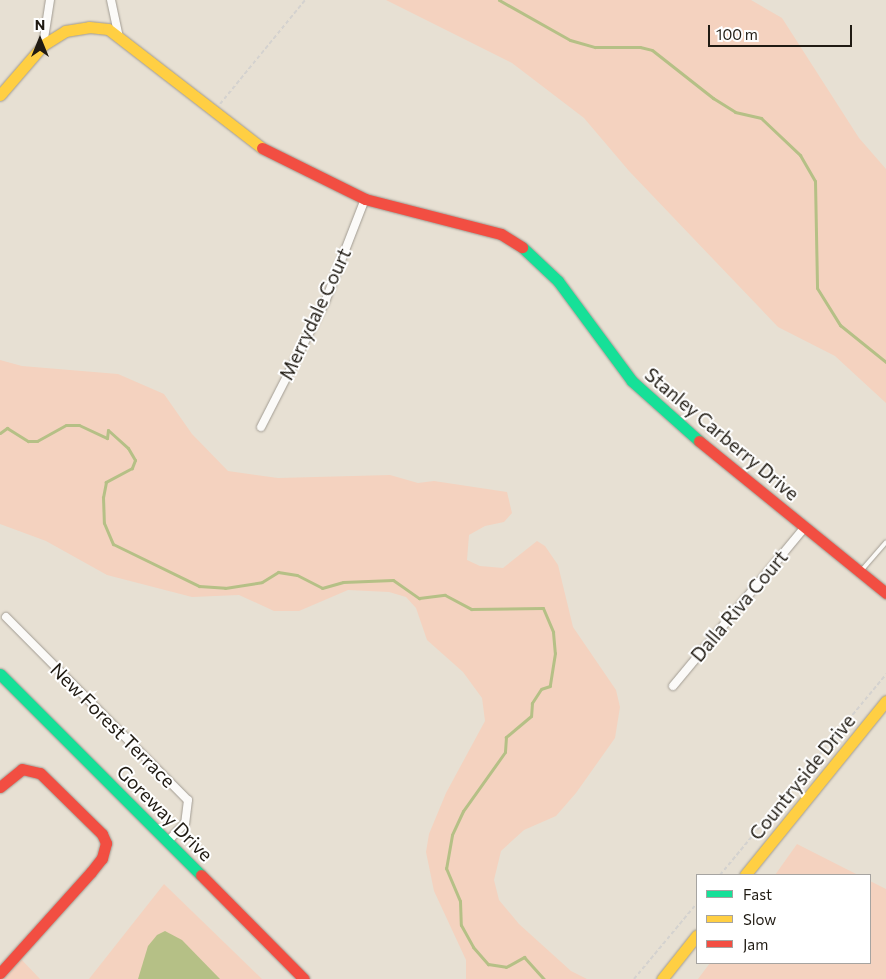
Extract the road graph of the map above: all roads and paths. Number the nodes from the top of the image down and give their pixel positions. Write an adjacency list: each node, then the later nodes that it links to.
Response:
1 (50, 0): 5 (street)
2 (111, 0): 4 (street)
3 (305, 0): 7 (path)
4 (119, 38): 5 (street, Stanley Carberry Drive); 7 (street, Stanley Carberry Drive)
5 (43, 45): 6 (street, Stanley Carberry Drive)
6 (0, 95)
7 (214, 112): 8 (street, Stanley Carberry Drive)
8 (365, 199): 9 (street, Merrydale Court); 10 (street, Stanley Carberry Drive)
9 (261, 427)
10 (805, 527): 12 (street, Stanley Carberry Drive); 17 (street, Dalla Riva Court)
11 (886, 542): 12 (lane)
12 (860, 572): 13 (street, Stanley Carberry Drive)
13 (886, 593)
14 (6, 617): 20 (street, New Forest Terrace)
15 (0, 674): 20 (street, Goreway Drive)
16 (886, 674): 21 (path)
17 (673, 686)
18 (886, 701): 22 (street, Countryside Drive)
19 (0, 787): 25 (street)
20 (169, 840): 26 (street, Goreway Drive)
21 (721, 874)
22 (747, 874)
23 (696, 904): 27 (path)
24 (696, 936): 28 (street)
25 (0, 973)
26 (304, 979)
27 (634, 979)
28 (662, 979)

